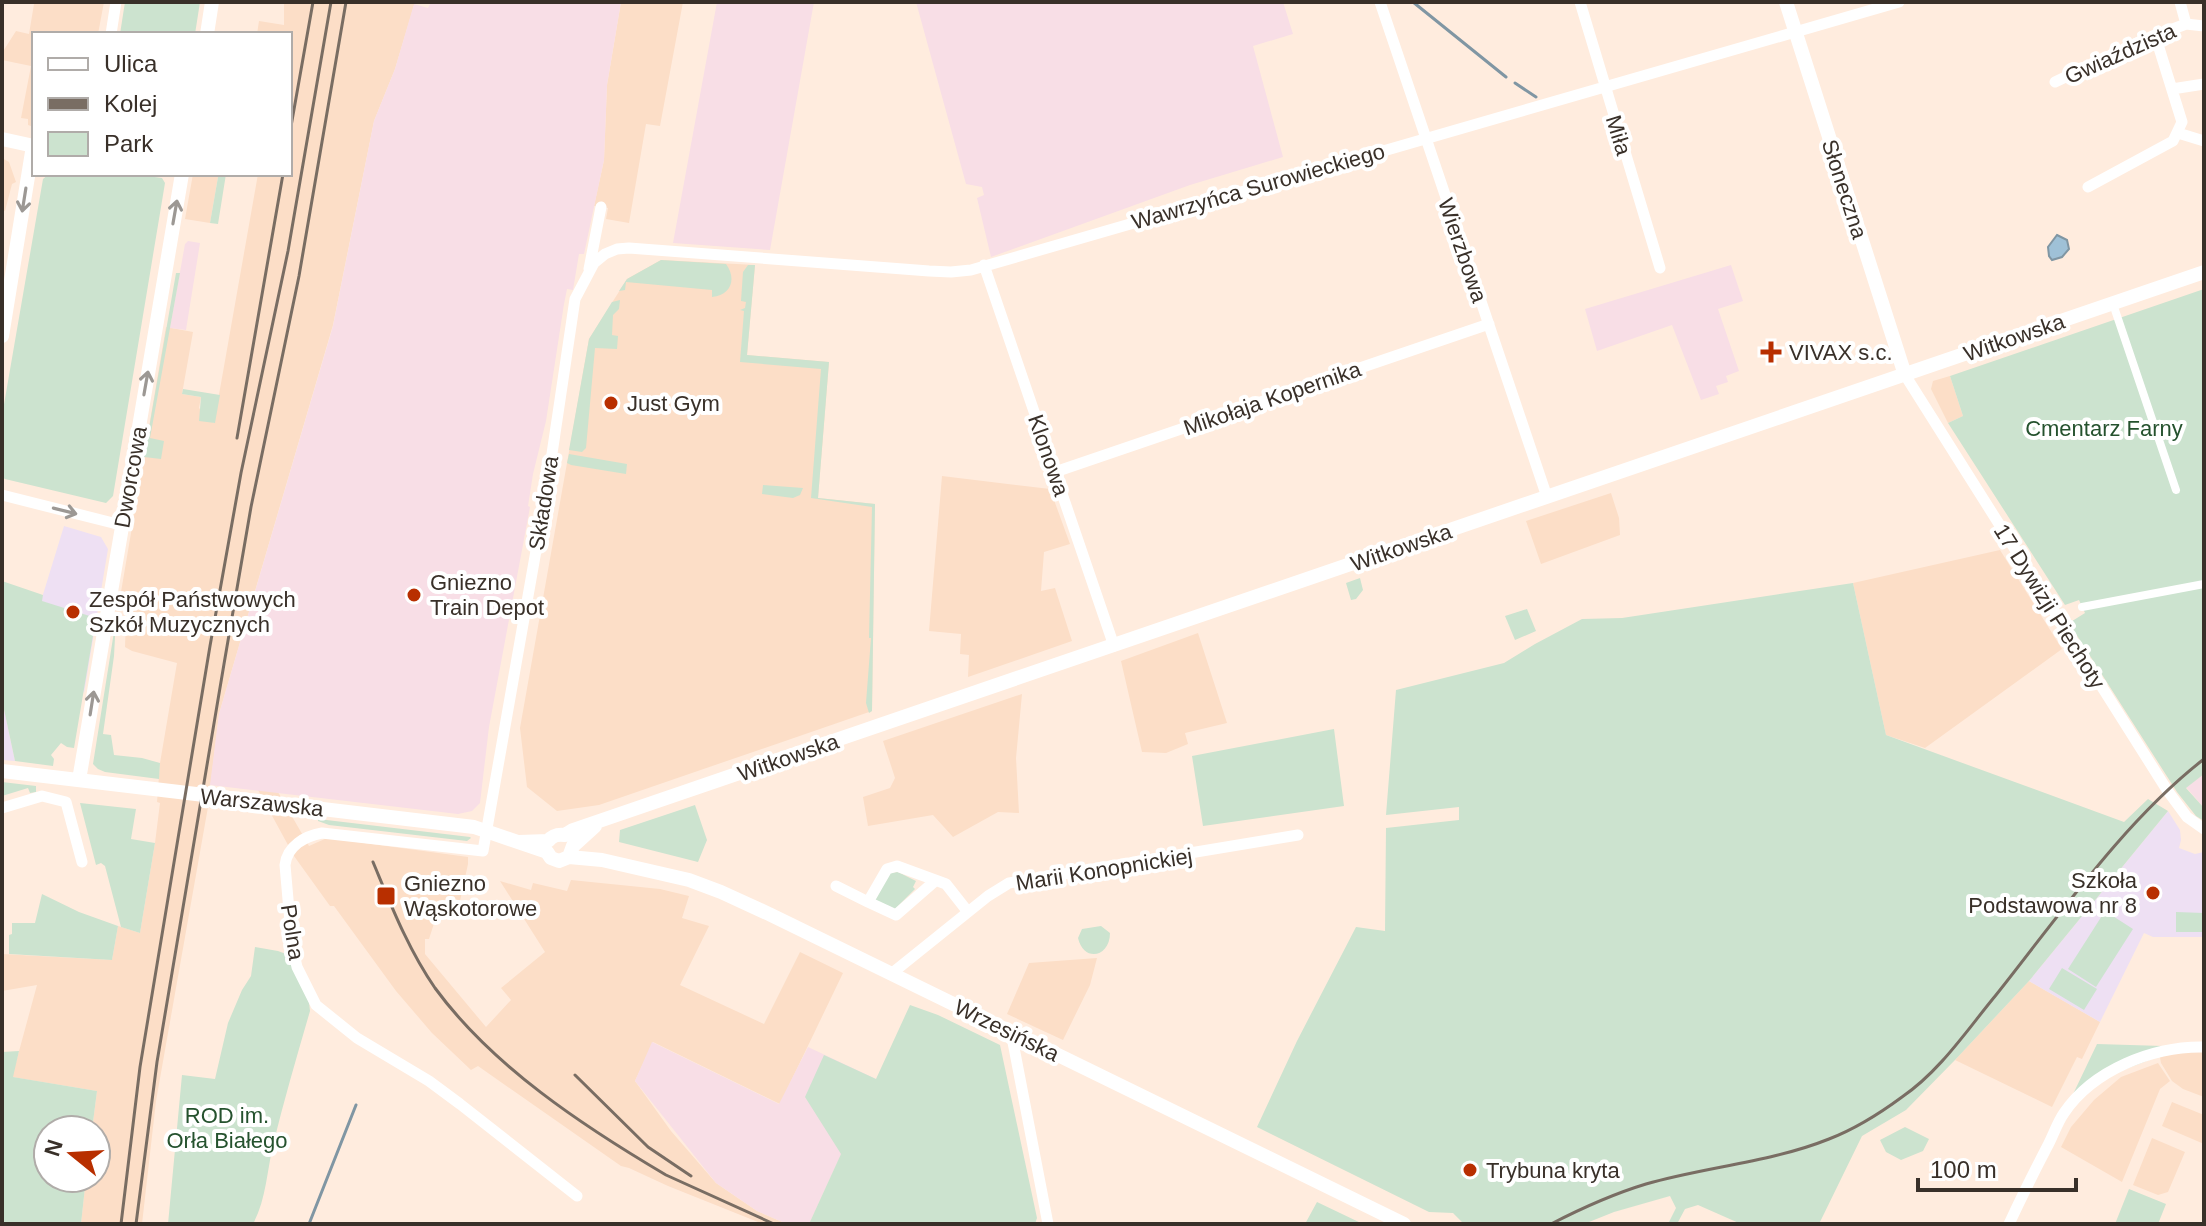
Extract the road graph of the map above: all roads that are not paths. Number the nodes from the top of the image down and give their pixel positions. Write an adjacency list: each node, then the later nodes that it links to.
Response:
1 (116, 2): 11 (street)
2 (212, 2): 12 (street)
3 (1380, 2): 19 (street, Wierzbowa)
4 (1580, 2): 16 (street, Miła)
5 (1786, 2): 10 (street, Słoneczna)
6 (1899, 2): 10 (street, Wawrzyńca Surowieckiego)
7 (2180, 2): 8 (street, Gwiaździsta)
8 (2186, 24): 9 (street, Gwiaździsta); 13 (street, Gwiaździsta)
9 (2204, 26)
10 (1795, 31): 16 (street, Wawrzyńca Surowieckiego); 37 (street, Słoneczna)
11 (111, 32)
12 (207, 32)
13 (2155, 35): 14 (street, Gwiaździsta); 17 (street)
14 (2055, 82)
15 (2204, 84): 17 (street)
16 (1605, 87): 19 (street, Wawrzyńca Surowieckiego); 31 (street, Miła)
17 (2172, 89): 18 (street)
18 (2178, 133): 21 (street); 25 (street)
19 (1425, 137): 30 (street, Wawrzyńca Surowieckiego); 35 (street, Wierzbowa)
20 (2, 139): 22 (street)
21 (2204, 141)
22 (32, 146)
23 (32, 152): 36 (street, one-way to 36)
24 (182, 176): 42 (street, Dworcowa, one-way to 24)
25 (2088, 187)
26 (601, 207): 27 (street, Składowa)
27 (598, 224): 28 (street); 33 (street, Składowa)
28 (617, 249): 29 (street, Wawrzyńca Surowieckiego); 30 (street, Wawrzyńca Surowieckiego)
29 (605, 254): 33 (street, Składowa)
30 (984, 265): 38 (street, Klonowa)
31 (1660, 268)
32 (2204, 272): 34 (street, Witkowska)
33 (588, 273): 51 (street, Składowa)
34 (2113, 304): 37 (street, Witkowska); 39 (street)
35 (1489, 324): 38 (street, Mikołaja Kopernika); 41 (street, Wierzbowa)
36 (2, 336)
37 (1905, 375): 41 (street, Witkowska); 50 (street, 17 Dywizji Piechoty)
38 (1055, 472): 45 (street, Klonowa)
39 (2176, 490)
40 (2, 495): 42 (street, one-way to 42)
41 (1547, 497): 45 (street, Witkowska)
42 (121, 525): 47 (street, Dworcowa, one-way to 42)
43 (2204, 584): 44 (street)
44 (2082, 607)
45 (1114, 646): 49 (street, Witkowska)
46 (2, 771): 47 (street, Warszawska)
47 (79, 780): 51 (street, Warszawska)
48 (2, 808): 56 (street)
49 (593, 828): 54 (street, Witkowska); 55 (street)
50 (2204, 829)
51 (487, 830): 53 (street, Warszawska); 64 (street, Polna)
52 (1298, 835): 60 (street, Marii Konopnickiej)
53 (547, 846): 54 (street, Witkowska); 54 (street, Wrzesińska)
54 (569, 846): 55 (street, Wrzesińska)
55 (597, 857): 61 (street, Wrzesińska)
56 (82, 862)
57 (935, 881): 59 (street); 59 (street); 60 (street)
58 (836, 886): 59 (street)
59 (868, 902)
60 (968, 912): 61 (street, Marii Konopnickiej)
61 (891, 974): 62 (street, Wrzesińska)
62 (1011, 1032): 65 (street); 66 (street, Wrzesińska)
63 (2204, 1047): 67 (street)
64 (577, 1196)
65 (1048, 1224)
66 (1404, 1224)
67 (2009, 1224)

